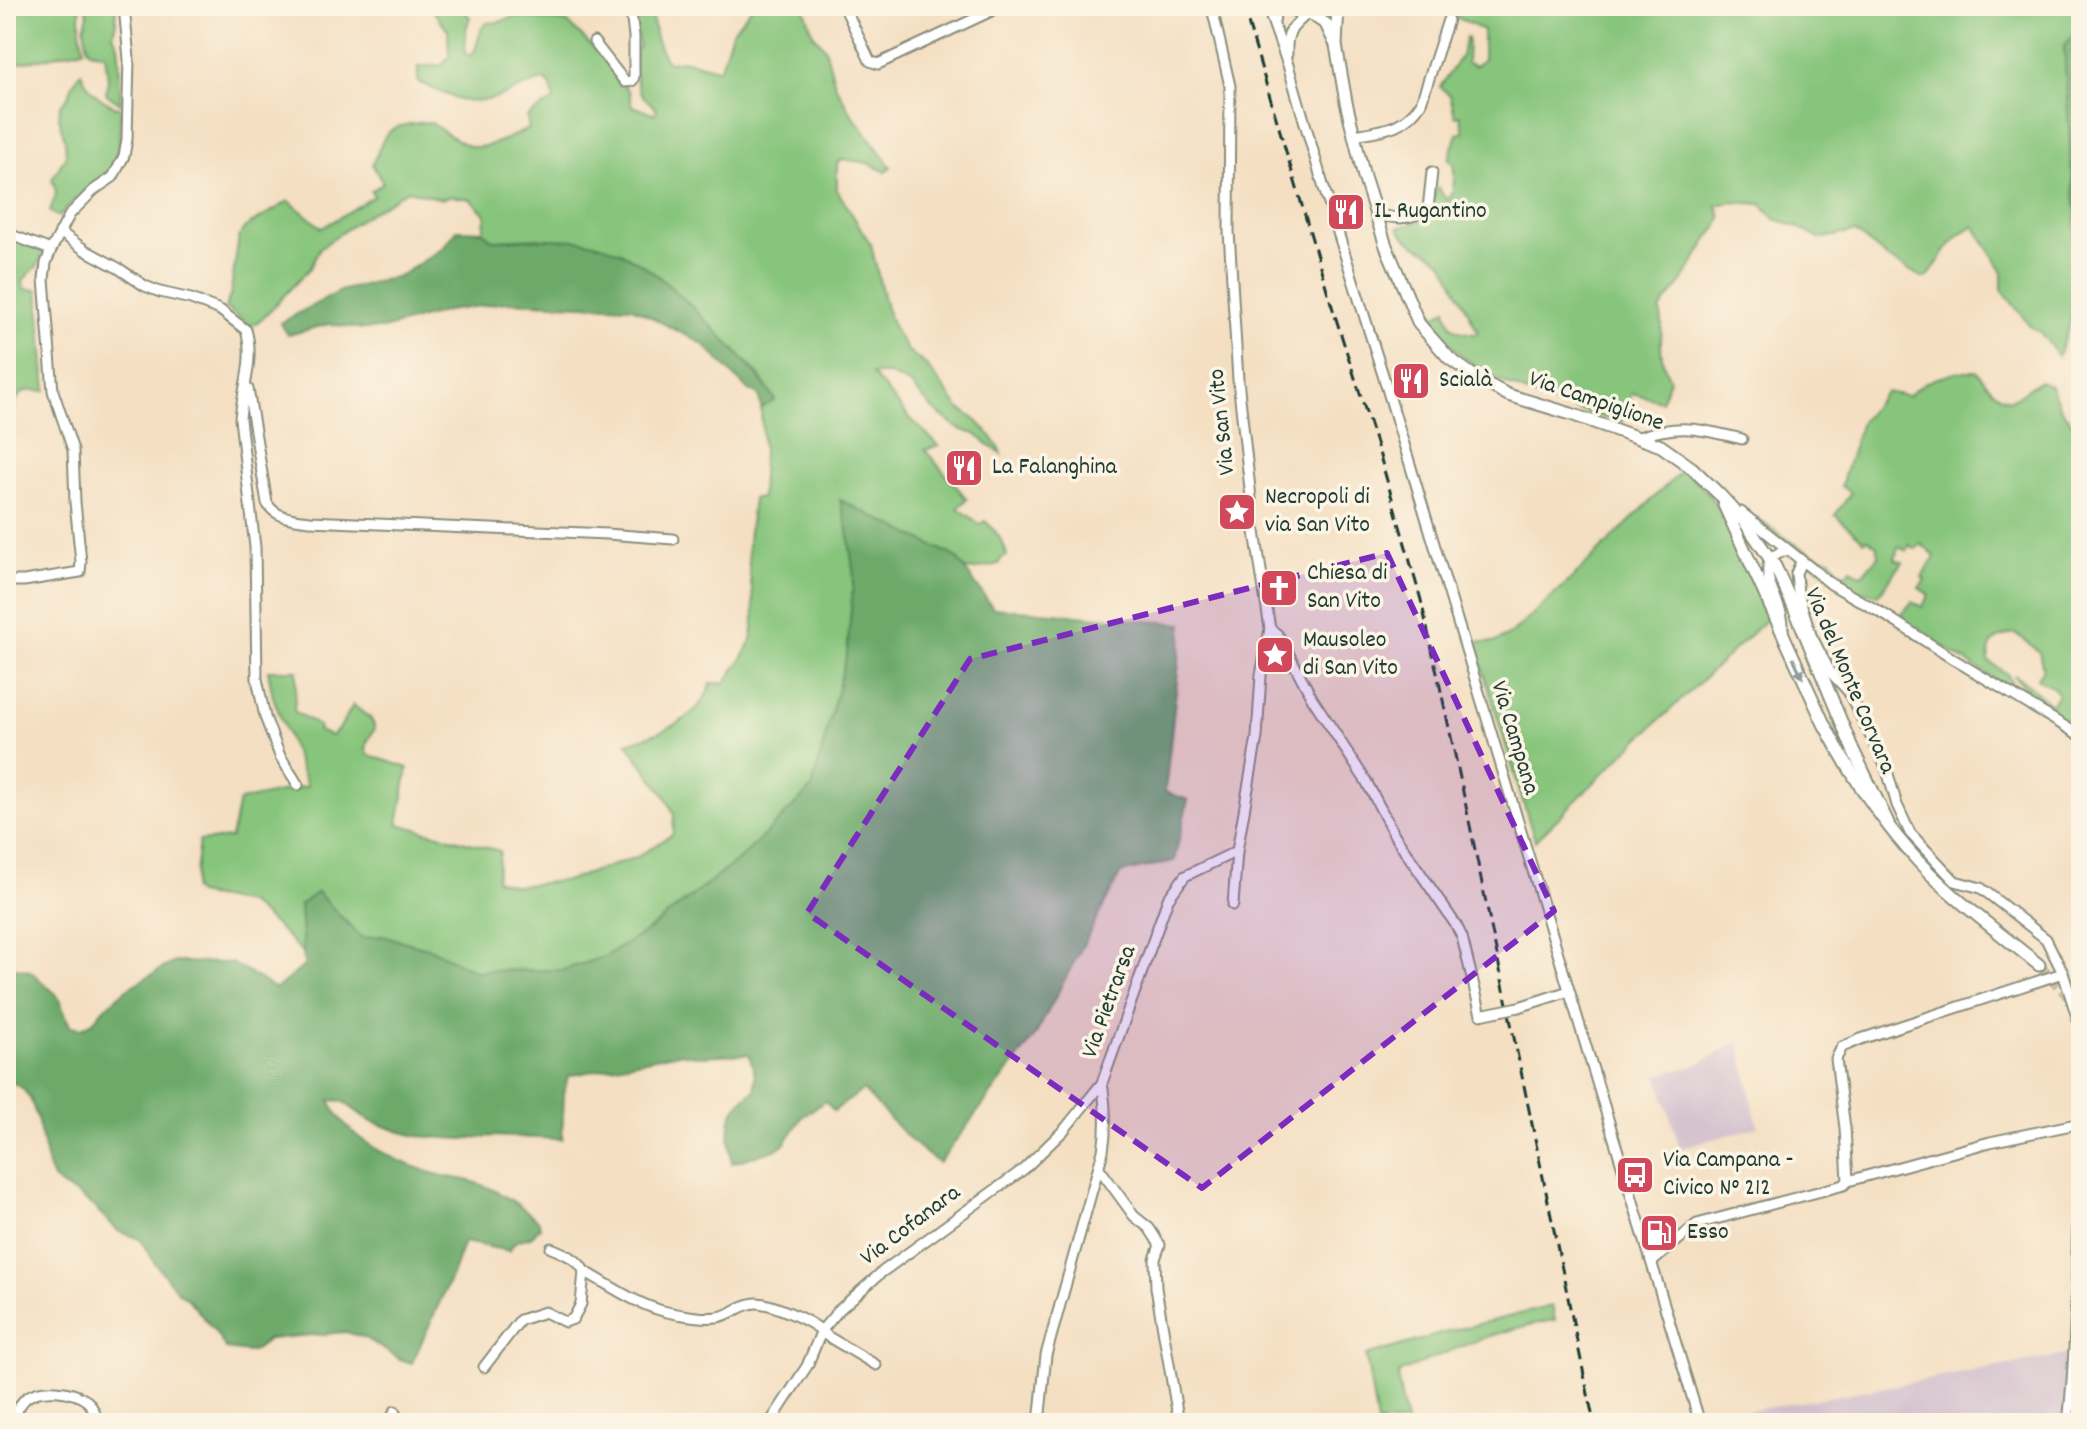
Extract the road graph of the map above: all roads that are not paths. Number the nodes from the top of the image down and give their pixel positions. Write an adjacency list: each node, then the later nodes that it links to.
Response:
1 (124, 6): 21 (street)
2 (630, 6): 15 (street)
3 (844, 6): 11 (street)
4 (1002, 6): 11 (street)
5 (1267, 6): 14 (street, Via Campana)
6 (1276, 6): 14 (street)
7 (1287, 6): 12 (main road)
8 (1330, 6): 12 (main road)
9 (1338, 6): 16 (main road, Via Campiglione)
10 (1213, 7): 33 (street, Via San Vito)
11 (985, 10)
12 (1309, 14): 16 (main road, Via Campiglione); 17 (street, Via Campana)
13 (1448, 20): 18 (street)
14 (1274, 26): 17 (street, Via Campana)
15 (594, 42)
16 (1336, 45): 18 (main road, Via Campiglione)
17 (1288, 65): 42 (street, Via Campana)
18 (1354, 135): 20 (main road, Via Campiglione)
19 (1432, 172): 20 (street)
20 (1375, 214): 25 (main road, Via Campiglione)
21 (60, 232): 23 (street); 24 (street)
22 (6, 233): 23 (street)
23 (51, 250): 32 (street)
24 (247, 385): 28 (street); 36 (street)
25 (1639, 437): 26 (street); 27 (main road, Via Campiglione)
26 (1742, 439)
27 (1720, 495): 29 (street, Via Campiglione); 30 (main road, Via del Monte Corvara); 34 (main road, Via del Monte Corvara)
28 (673, 539)
29 (1787, 550): 30 (street); 31 (street, Via Campiglione)
30 (1770, 557): 34 (street, Via del Monte Corvara); 37 (main road, Via del Monte Corvara)
31 (1801, 562): 35 (street, Via Campiglione); 41 (street)
32 (6, 581)
33 (1270, 629): 38 (street); 42 (street, Via San Vito, bridge)
34 (1783, 633): 37 (main road, Via del Monte Corvara, one-way to 37)
35 (2081, 736)
36 (298, 785)
37 (1888, 823): 40 (main road, Via del Monte Corvara)
38 (1237, 851): 39 (street); 44 (street, Via Pietrarsa)
39 (1233, 905)
40 (2039, 965)
41 (2063, 973): 43 (street); 48 (street)
42 (1569, 991): 50 (street, Via Campana)
43 (2081, 1029)
44 (1102, 1083): 47 (street, Via Pietrarsa); 52 (street, Via Cofanara)
45 (2081, 1123): 48 (street)
46 (2081, 1140): 63 (street)
47 (1099, 1168): 60 (street, Via Pietrarsa); 61 (street)
48 (1848, 1181): 50 (street)
49 (551, 1248): 51 (street)
50 (1652, 1262): 62 (street, Via Campana)
51 (584, 1271): 52 (street); 54 (street)
52 (822, 1330): 53 (street); 59 (street, Via Cofanara)
53 (876, 1365)
54 (484, 1367)
55 (395, 1411): 58 (street)
56 (7, 1423): 57 (street)
57 (99, 1423)
58 (389, 1423)
59 (770, 1423)
60 (1039, 1423)
61 (1179, 1423)
62 (1700, 1423)
63 (2068, 1423)

